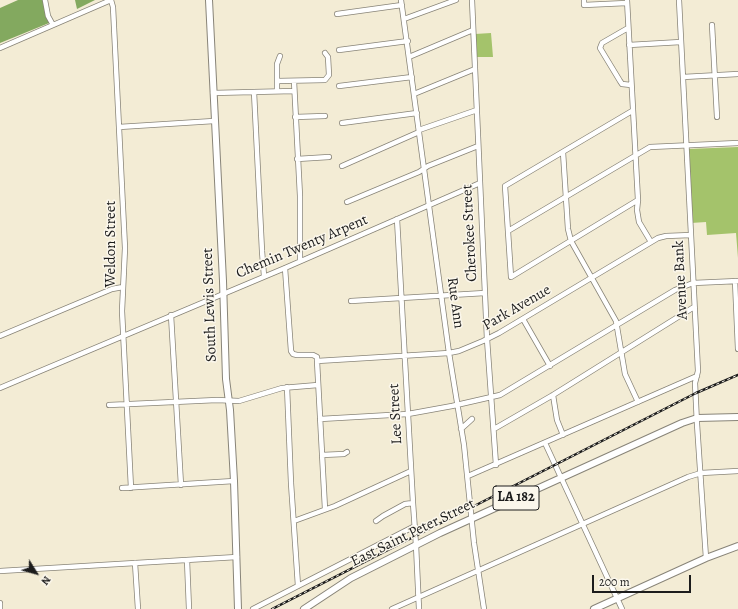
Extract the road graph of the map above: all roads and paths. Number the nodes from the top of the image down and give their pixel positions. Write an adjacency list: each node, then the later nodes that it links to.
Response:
1 (45, 0): 12 (street)
2 (111, 0): 12 (street); 46 (street, Weldon Street)
3 (209, 0): 36 (main road, South Lewis Street)
4 (456, 0): 11 (street)
5 (472, 0): 15 (street, Cherokee Street)
6 (679, 0): 17 (street, Avenue Bank)
7 (627, 1): 9 (street); 14 (street)
8 (402, 2): 10 (street); 11 (street, Rue Ann)
9 (584, 2)
10 (336, 14)
11 (404, 19): 16 (street, Rue Ann)
12 (53, 25): 19 (street)
13 (712, 25): 26 (street)
14 (628, 28): 18 (street); 31 (street)
15 (473, 30): 23 (street); 24 (street, Cherokee Street)
16 (408, 41): 20 (street); 23 (street, Rue Ann)
17 (681, 42): 18 (street); 28 (street, Avenue Bank)
18 (629, 45): 31 (street)
19 (0, 48)
20 (339, 50)
21 (325, 53): 30 (street)
22 (280, 56): 29 (street)
23 (409, 57): 27 (street, Rue Ann)
24 (475, 69): 37 (street); 38 (street, Cherokee Street)
25 (738, 74): 26 (street)
26 (715, 75): 28 (street); 43 (street)
27 (412, 76): 32 (street); 37 (street, Rue Ann)
28 (683, 77): 50 (street, Avenue Bank)
29 (277, 81): 30 (street); 33 (street)
30 (294, 81): 34 (street)
31 (631, 85): 39 (street)
32 (339, 86)
33 (277, 91): 34 (street); 35 (street)
34 (294, 91): 42 (street)
35 (254, 92): 36 (street); 69 (street)
36 (213, 93): 44 (main road, South Lewis Street)
37 (414, 94): 40 (street, Rue Ann)
38 (477, 110): 47 (street); 49 (street, Cherokee Street)
39 (632, 111): 51 (street); 52 (street)
40 (417, 113): 45 (street); 47 (street, Rue Ann)
41 (325, 116): 42 (street)
42 (295, 117): 54 (street)
43 (717, 117)
44 (214, 121): 46 (street); 75 (main road, South Lewis Street)
45 (342, 123)
46 (119, 127): 73 (street, Weldon Street)
47 (419, 131): 55 (street); 56 (street, Rue Ann)
48 (738, 143): 50 (street)
49 (478, 146): 56 (street); 57 (street, Cherokee Street)
50 (686, 146): 52 (street); 64 (street, Avenue Bank)
51 (563, 152): 58 (street); 63 (street)
52 (636, 155): 58 (street); 59 (street)
53 (329, 157): 54 (street)
54 (297, 159): 67 (street)
55 (342, 166)
56 (424, 168): 60 (street); 61 (street, Rue Ann)
57 (480, 183): 61 (street, Chemin Twenty Arpent); 74 (street, Cherokee Street)
58 (566, 197): 63 (street); 65 (street)
59 (638, 200): 65 (street); 66 (street)
60 (347, 202)
61 (429, 204): 62 (street, Chemin Twenty Arpent); 76 (street, Rue Ann)
62 (397, 219): 67 (street, Chemin Twenty Arpent); 77 (street, Lee Street)
63 (508, 231): 65 (street)
64 (691, 235): 66 (street, Park Avenue); 72 (street, Avenue Bank)
65 (571, 241): 70 (street)
66 (652, 242): 70 (street, Park Avenue)
67 (300, 260): 68 (street, Chemin Twenty Arpent)
68 (285, 268): 69 (street, Chemin Twenty Arpent); 90 (street)
69 (264, 276): 75 (street, Chemin Twenty Arpent)
70 (592, 278): 81 (street, Park Avenue); 82 (street)
71 (737, 281): 72 (street); 86 (street)
72 (693, 283): 79 (street, Avenue Bank); 82 (street)
73 (123, 287): 83 (street); 84 (street, Weldon Street)
74 (485, 293): 76 (street); 85 (street, Cherokee Street)
75 (222, 294): 80 (street, Chemin Twenty Arpent); 98 (main road, South Lewis Street)
76 (442, 296): 77 (street); 88 (street, Rue Ann)
77 (402, 298): 78 (street); 89 (street, Lee Street)
78 (351, 301)
79 (694, 307): 87 (street); 92 (street, Avenue Bank)
80 (171, 315): 84 (street, Chemin Twenty Arpent); 100 (street)
81 (523, 319): 85 (street, Park Avenue); 91 (street)
82 (617, 325): 87 (street); 91 (street)
83 (0, 336)
84 (124, 336): 95 (street, Chemin Twenty Arpent); 103 (street, Weldon Street)
85 (487, 339): 88 (street, Park Avenue); 97 (street, Cherokee Street)
86 (738, 349)
87 (621, 352): 96 (street); 99 (street)
88 (450, 353): 89 (street, Park Avenue); 101 (street, Rue Ann)
89 (404, 355): 90 (street, Park Avenue); 104 (street, Lee Street)
90 (317, 361): 93 (street)
91 (550, 366): 97 (street)
92 (697, 376): 99 (street); 106 (street, Avenue Bank)
93 (318, 385): 94 (street); 107 (street)
94 (287, 387): 98 (street); 128 (street)
95 (0, 388)
96 (552, 395): 110 (street); 111 (street)
97 (491, 398): 101 (street); 110 (street, Cherokee Street)
98 (228, 401): 100 (street); 121 (main road, South Lewis Street)
99 (638, 402): 111 (street)
100 (176, 403): 103 (street); 122 (street)
101 (457, 404): 104 (street); 109 (street, Rue Ann)
102 (109, 405): 103 (street)
103 (127, 405): 124 (street, Weldon Street)
104 (408, 414): 107 (street); 116 (street, Lee Street)
105 (738, 417): 106 (main road, East Saint Peter Street / LA 182)
106 (697, 418): 118 (street, Avenue Bank); 120 (main road, East Saint Peter Street / LA 182)
107 (320, 419): 114 (street)
108 (472, 419): 109 (street)
109 (461, 429): 119 (street, Rue Ann)
110 (494, 429): 115 (street, Cherokee Street)
111 (564, 435): 112 (street)
112 (545, 443): 115 (street); 120 (street)
113 (347, 452): 114 (street)
114 (322, 455): 126 (street)
115 (496, 465): 119 (street)
116 (411, 471): 125 (street, Lee Street); 126 (street)
117 (738, 471): 118 (street)
118 (701, 473): 130 (street); 135 (street, Avenue Bank)
119 (468, 476): 127 (street, Rue Ann)
120 (561, 478): 127 (main road, East Saint Peter Street / LA 182); 130 (street)
121 (234, 481): 122 (street); 134 (main road, South Lewis Street)
122 (181, 485): 124 (street)
123 (122, 488): 124 (street)
124 (132, 488)
125 (413, 503): 129 (street); 131 (street, Lee Street)
126 (325, 509): 128 (street)
127 (471, 518): 132 (main road, East Saint Peter Street / LA 182); 139 (street, Rue Ann)
128 (294, 521): 140 (street)
129 (376, 521)
130 (582, 524): 139 (street); 142 (street)
131 (415, 526): 132 (street, Lee Street); 140 (street)
132 (416, 545): 141 (street, Lee Street); 149 (main road, East Saint Peter Street / LA 182)
133 (738, 546): 135 (main road)
134 (237, 557): 136 (street); 147 (main road, South Lewis Street)
135 (706, 558): 142 (main road)
136 (187, 560): 137 (street); 146 (street)
137 (135, 563): 138 (street); 145 (street)
138 (0, 571)
139 (478, 571): 141 (street); 152 (street, Rue Ann)
140 (298, 586): 148 (street)
141 (418, 598): 150 (street); 151 (street, Lee Street)
142 (616, 599): 153 (main road); 154 (street)
143 (0, 603): 144 (street)
144 (0, 609)
145 (138, 609)
146 (189, 609)
147 (238, 609)
148 (253, 609)
149 (304, 609)
150 (392, 609)
151 (419, 609)
152 (484, 609)
153 (594, 609)
154 (622, 609)

